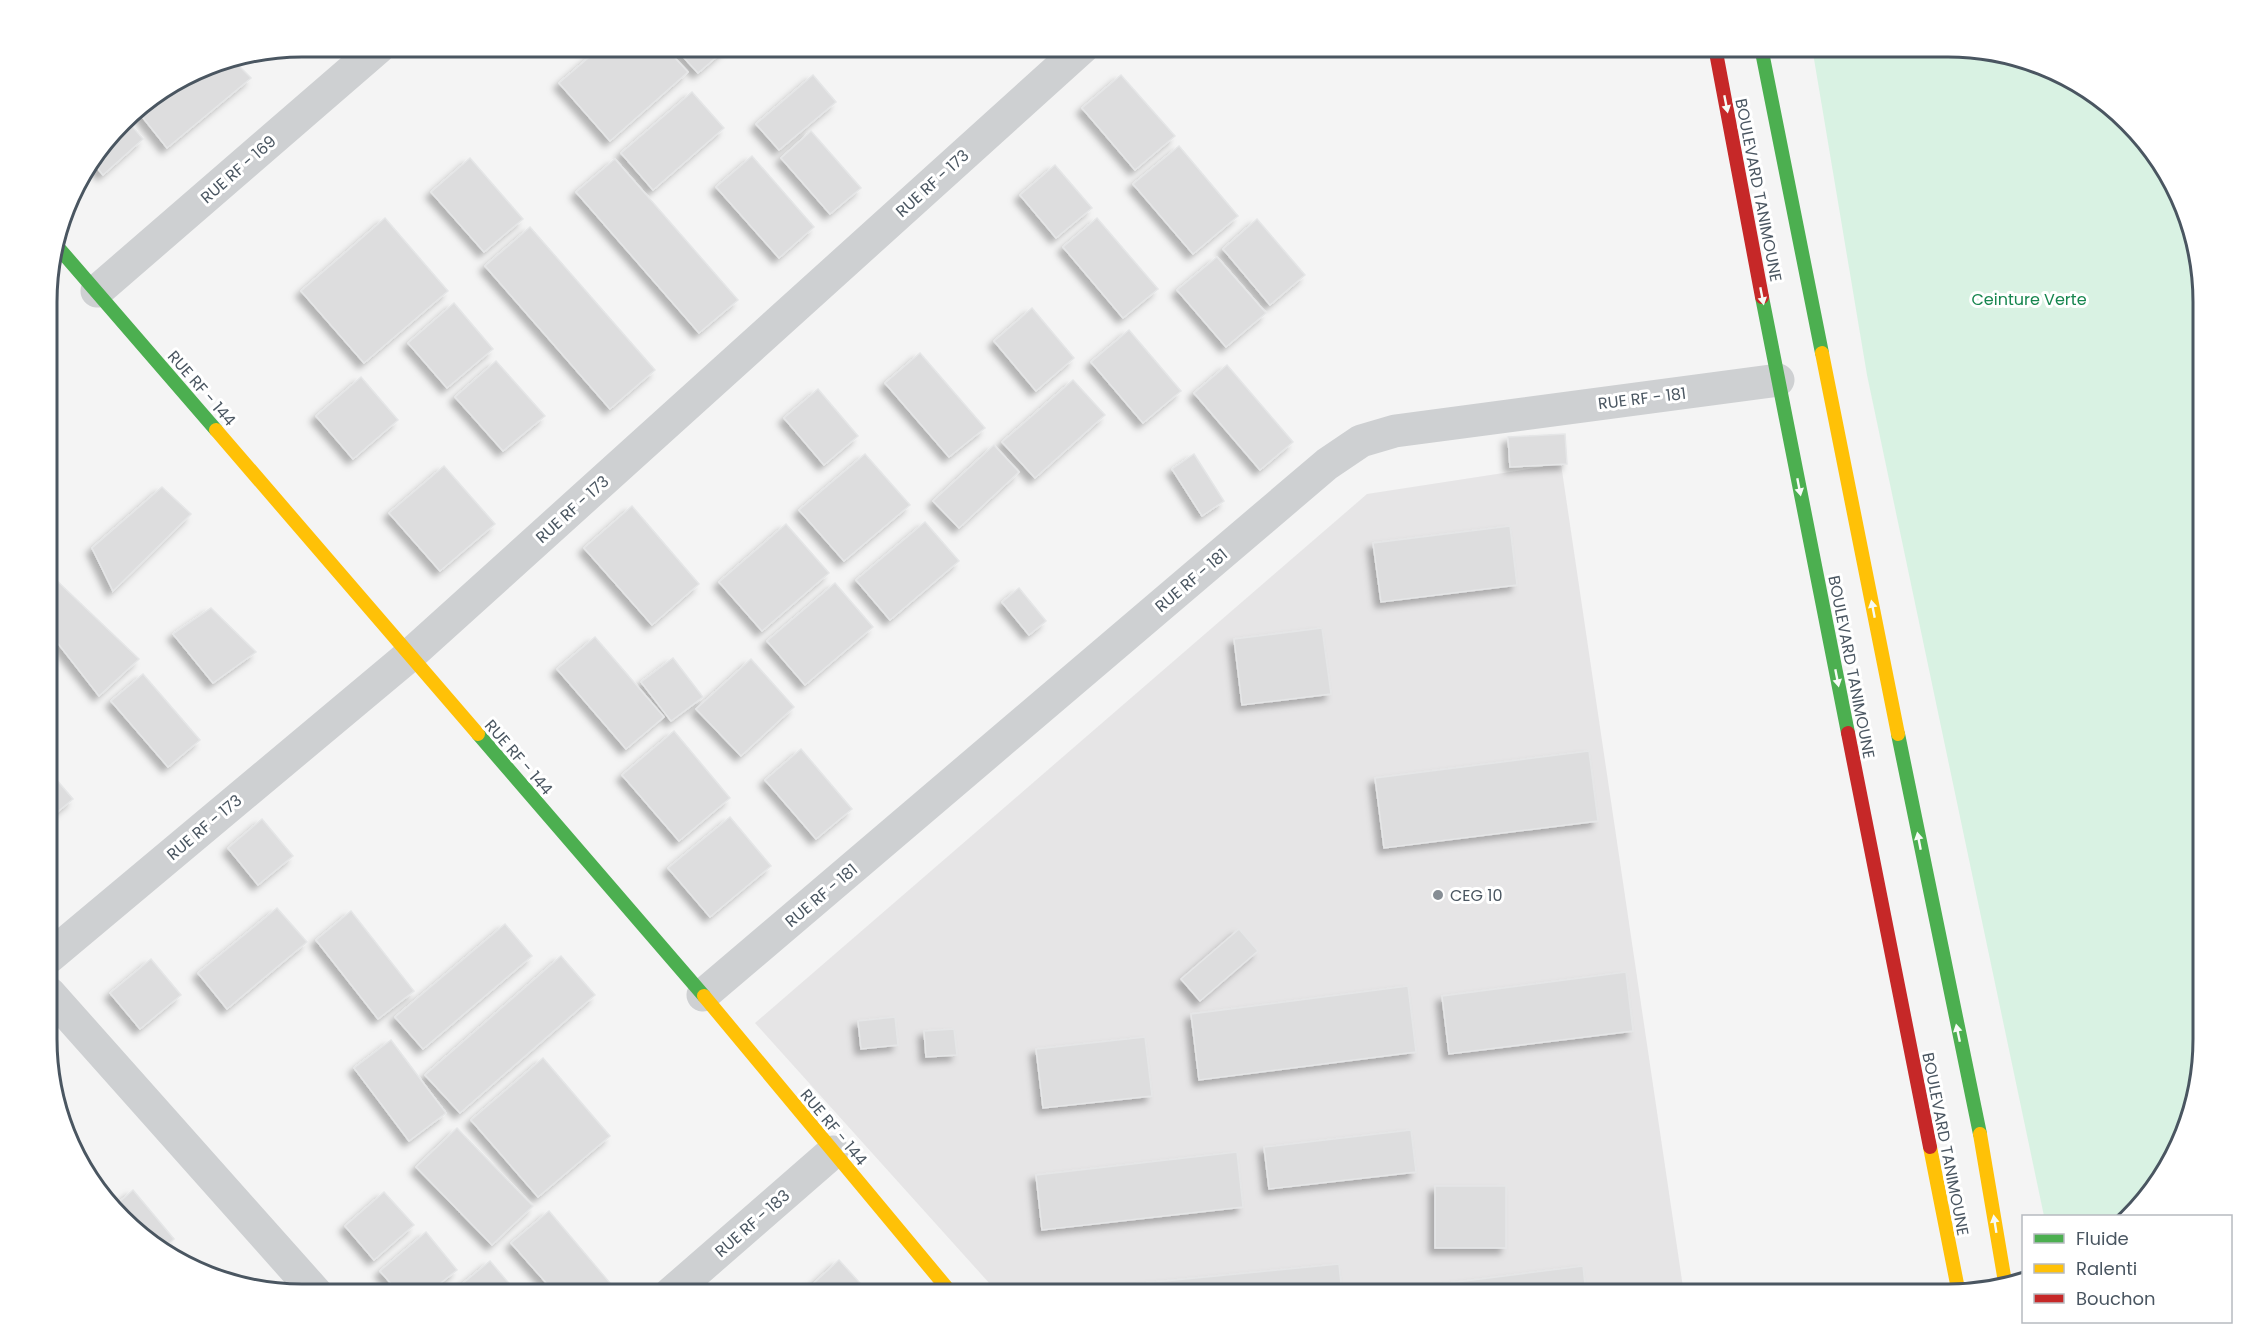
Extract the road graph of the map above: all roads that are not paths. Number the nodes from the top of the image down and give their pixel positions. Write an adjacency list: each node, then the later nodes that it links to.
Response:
1 (366, 57): 6 (street, RUE RF - 169)
2 (1071, 57): 8 (street, RUE RF - 173)
3 (1717, 57): 7 (main road, BOULEVARD TANIMOUNE, one-way to 7)
4 (1763, 57): 13 (main road, BOULEVARD TANIMOUNE, one-way to 4)
5 (63, 252): 6 (main road, RUE RF - 144)
6 (97, 291): 8 (main road, RUE RF - 144)
7 (1778, 380): 10 (street, RUE RF - 181); 14 (main road, BOULEVARD TANIMOUNE, one-way to 14)
8 (410, 655): 9 (street, RUE RF - 173); 10 (main road, RUE RF - 144)
9 (57, 950)
10 (703, 995): 12 (main road, RUE RF - 144)
11 (57, 1002): 15 (street)
12 (833, 1152): 16 (street, RUE RF - 183); 17 (main road, RUE RF - 144)
13 (2003, 1277)
14 (1957, 1283)
15 (308, 1284)
16 (681, 1284)
17 (944, 1284)

